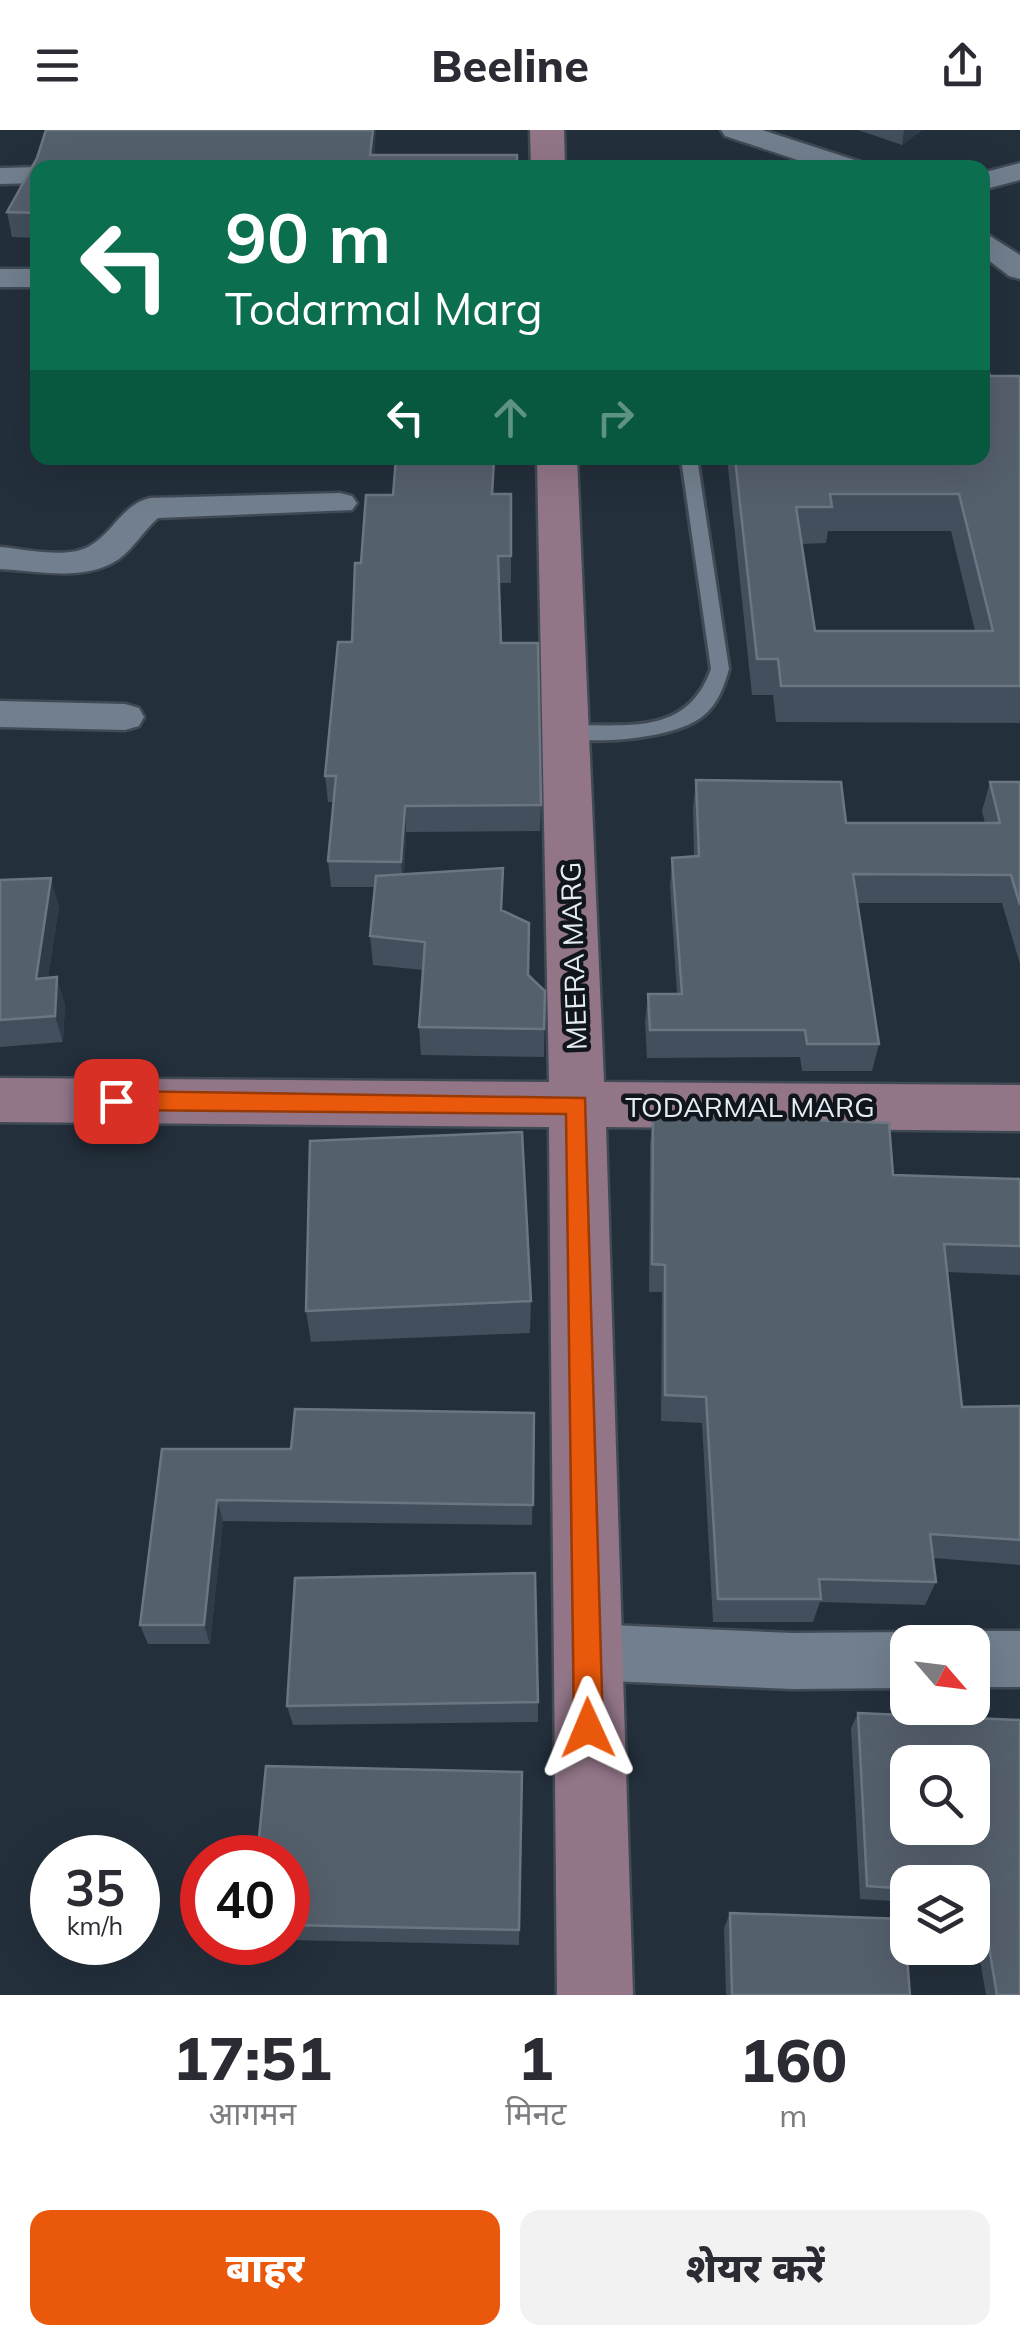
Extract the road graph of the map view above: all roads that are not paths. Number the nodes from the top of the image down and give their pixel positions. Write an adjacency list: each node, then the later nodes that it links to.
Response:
1 (546, 130): 3 (street)
2 (735, 130): 4 (street)
3 (548, 160)
4 (827, 160)
5 (1020, 170): 8 (street)
6 (30, 175): 7 (street)
7 (0, 176)
8 (990, 179)
9 (990, 246): 10 (street)
10 (1020, 270)
11 (0, 278): 12 (street)
12 (30, 278)
13 (557, 465): 19 (street, MEERA MARG)
14 (691, 465): 19 (lane)
15 (340, 504): 16 (street)
16 (0, 558)
17 (0, 714): 18 (street)
18 (125, 717)
19 (566, 732): 21 (street, MEERA MARG)
20 (0, 1100): 21 (street, TODARMAL MARG)
21 (577, 1105): 22 (street, TODARMAL MARG); 23 (street, MEERA MARG)
22 (1020, 1108)
23 (587, 1652): 26 (street); 27 (street, MEERA MARG)
24 (990, 1659): 25 (street)
25 (1020, 1659)
26 (890, 1660)
27 (595, 1995)

